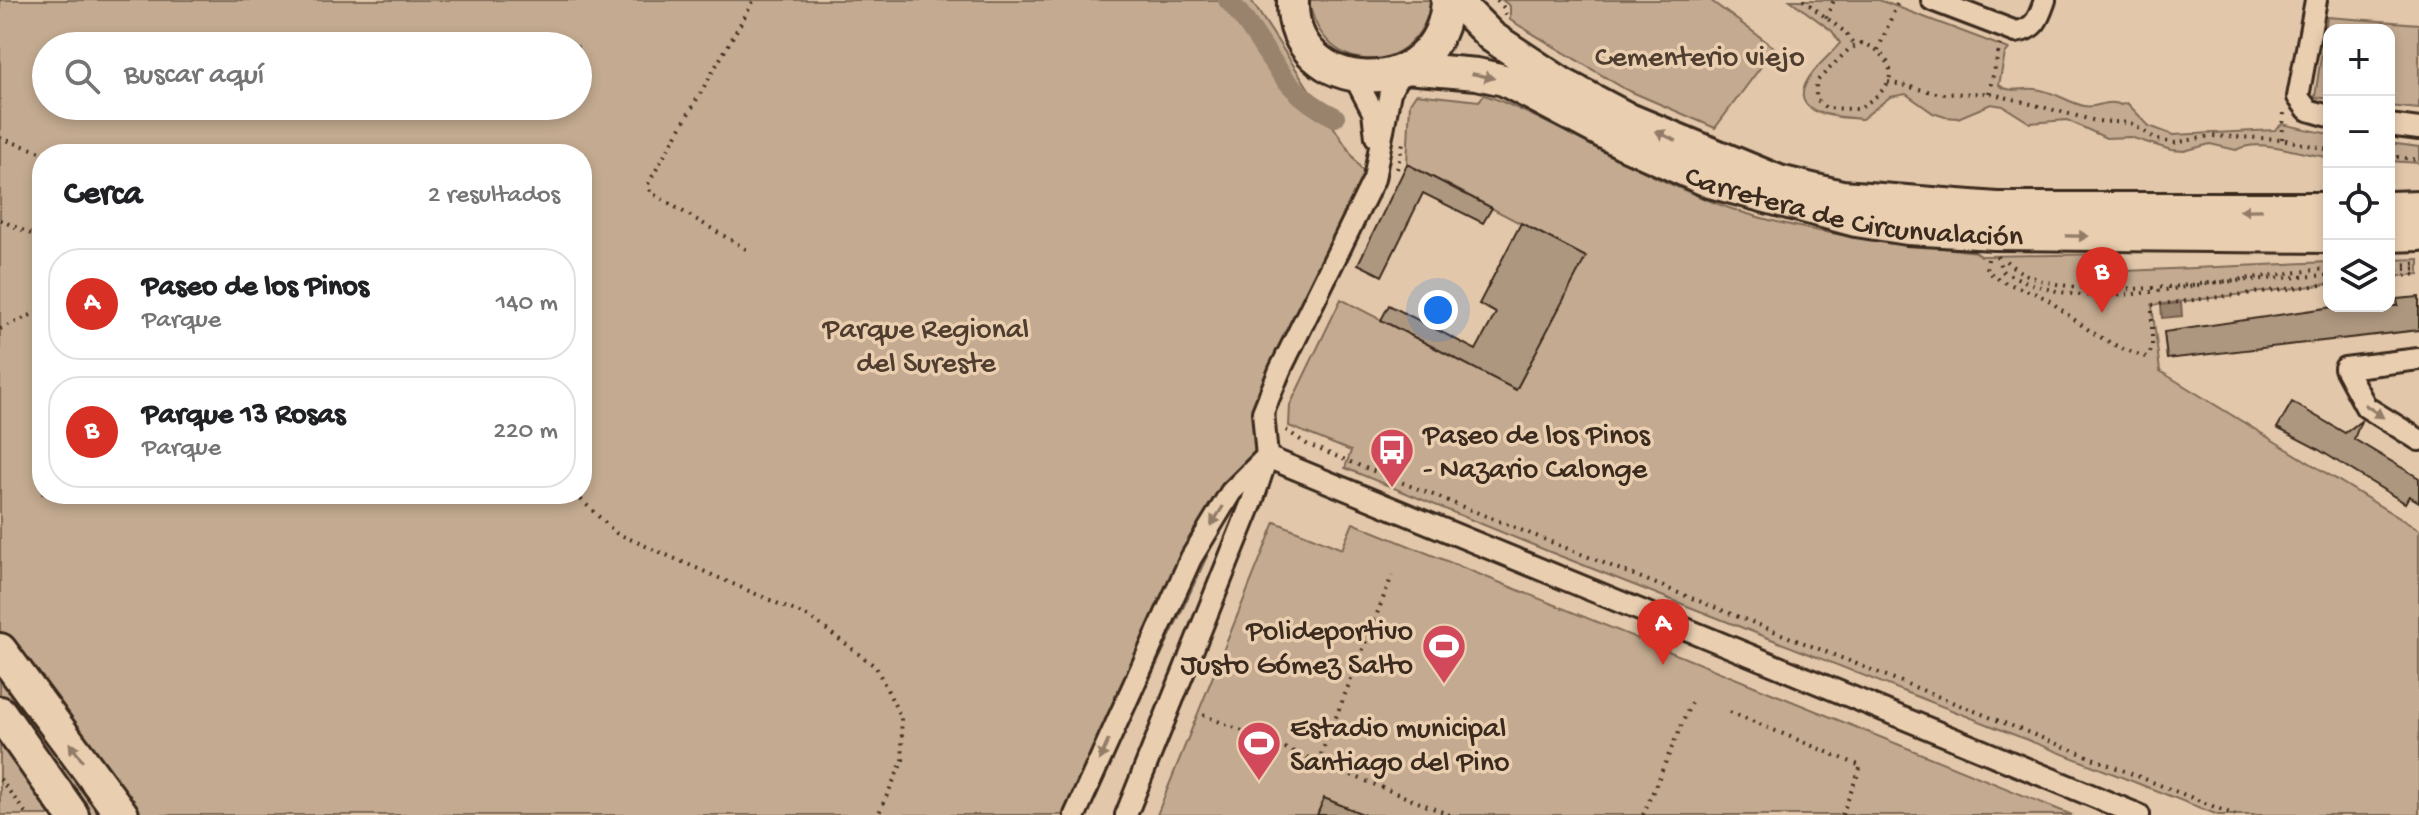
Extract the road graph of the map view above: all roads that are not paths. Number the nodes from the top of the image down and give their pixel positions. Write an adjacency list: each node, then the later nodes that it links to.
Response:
1 (1447, 0): 7 (main road)
2 (1455, 0): 15 (main road, Carretera de Circunvalación, one-way to 2)
3 (1932, 0): 4 (street)
4 (2045, 0)
5 (2316, 0): 9 (street)
6 (1291, 3): 8 (main road)
7 (1403, 70): 8 (main road, Carretera de Circunvalación); 12 (street); 18 (main road, Carretera de Circunvalación, one-way to 18)
8 (1354, 76): 12 (street)
9 (2323, 114)
10 (2395, 126): 11 (street)
11 (2419, 129)
12 (1387, 168): 21 (street)
13 (2419, 206): 14 (main road)
14 (2395, 207)
15 (2323, 208)
16 (2419, 235): 17 (main road)
17 (2395, 236)
18 (2323, 237)
19 (2419, 359): 20 (street, one-way to 20)
20 (2419, 440)
21 (1267, 457): 26 (street, one-way to 26); 27 (street); 28 (street)
22 (0, 650): 25 (main road, one-way to 22)
23 (0, 713): 24 (main road)
24 (72, 815)
25 (122, 815)
26 (1075, 815)
27 (1126, 815)
28 (2139, 815)

